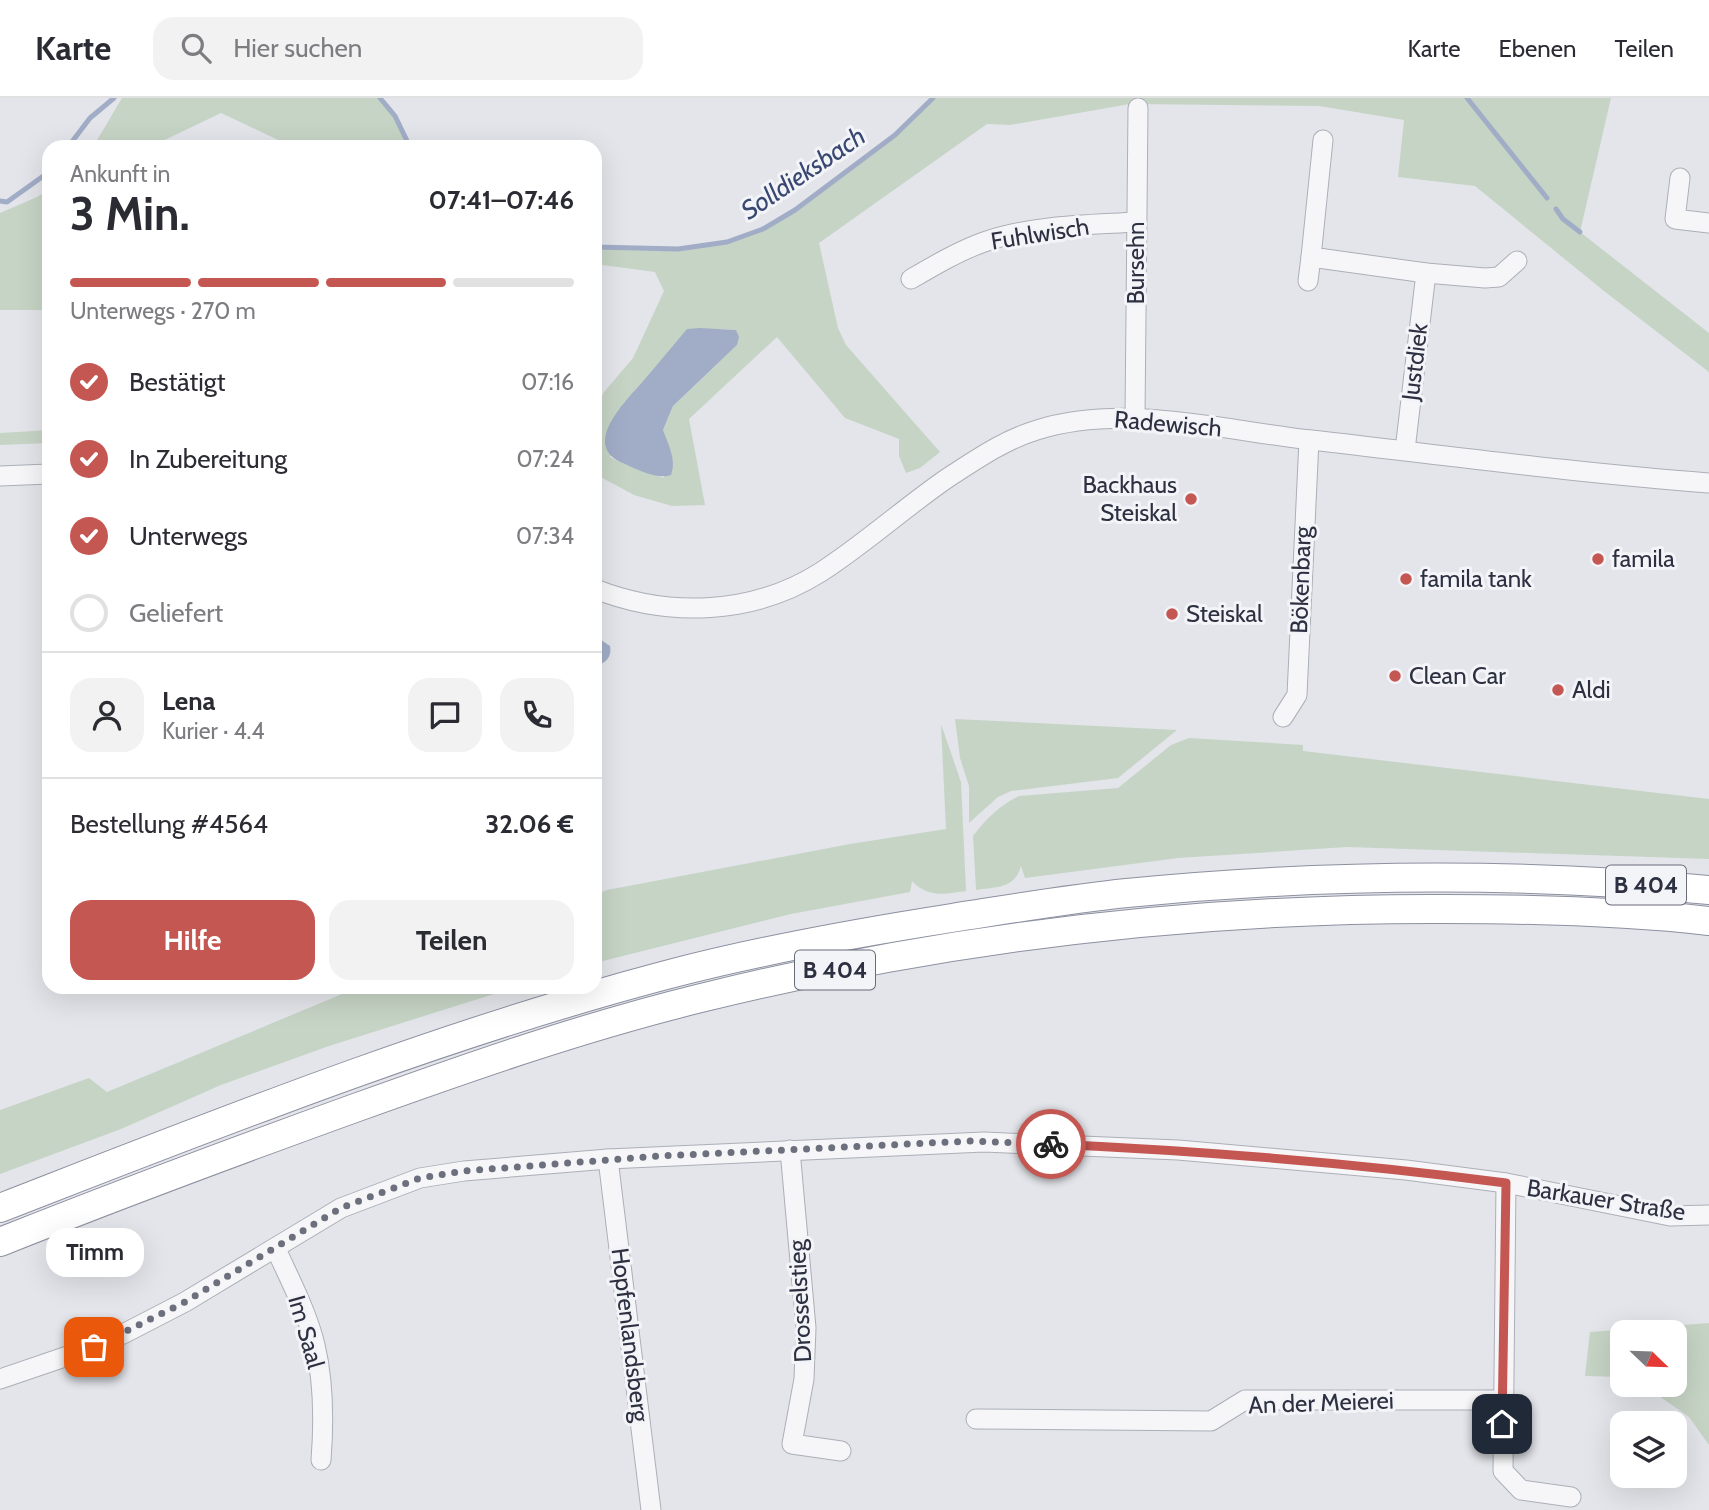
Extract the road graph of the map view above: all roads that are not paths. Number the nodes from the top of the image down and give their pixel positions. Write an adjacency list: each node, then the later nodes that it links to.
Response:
1 (1138, 108): 4 (street, Bursehn)
2 (1324, 140): 6 (street)
3 (1680, 178): 5 (street)
4 (1136, 222): 9 (street, Fuhlwisch); 11 (street, Bursehn)
5 (1709, 223)
6 (1311, 257): 8 (street); 10 (street)
7 (1517, 261): 8 (street)
8 (1426, 273): 13 (street, Justdiek)
9 (911, 279)
10 (1308, 281)
11 (1135, 417): 12 (street, Radewisch); 17 (street, Radewisch)
12 (1309, 440): 13 (street, Radewisch); 18 (street, Bökenbarg)
13 (1405, 450): 16 (street, Radewisch)
14 (42, 474): 15 (street)
15 (0, 476)
16 (1709, 483)
17 (602, 591)
18 (1283, 716)
19 (1709, 890): 22 (highway, B 404)
20 (1709, 921): 28 (highway, B 404)
21 (601, 994): 26 (highway, B 404)
22 (602, 994)
23 (790, 1150): 24 (street, Barkauer Straße); 25 (street, Barkauer Straße); 33 (street, Drosselstieg)
24 (608, 1159): 29 (street, Barkauer Straße); 36 (street, Hopfenlandsberg)
25 (1506, 1183): 27 (street, Barkauer Straße); 31 (street)
26 (0, 1208)
27 (1709, 1215)
28 (0, 1242)
29 (275, 1249): 30 (street, Barkauer Straße); 34 (street, Im Saal)
30 (0, 1379)
31 (1502, 1400): 32 (street, An der Meierei); 35 (street)
32 (976, 1419)
33 (841, 1451)
34 (321, 1460)
35 (1571, 1497)
36 (651, 1510)

